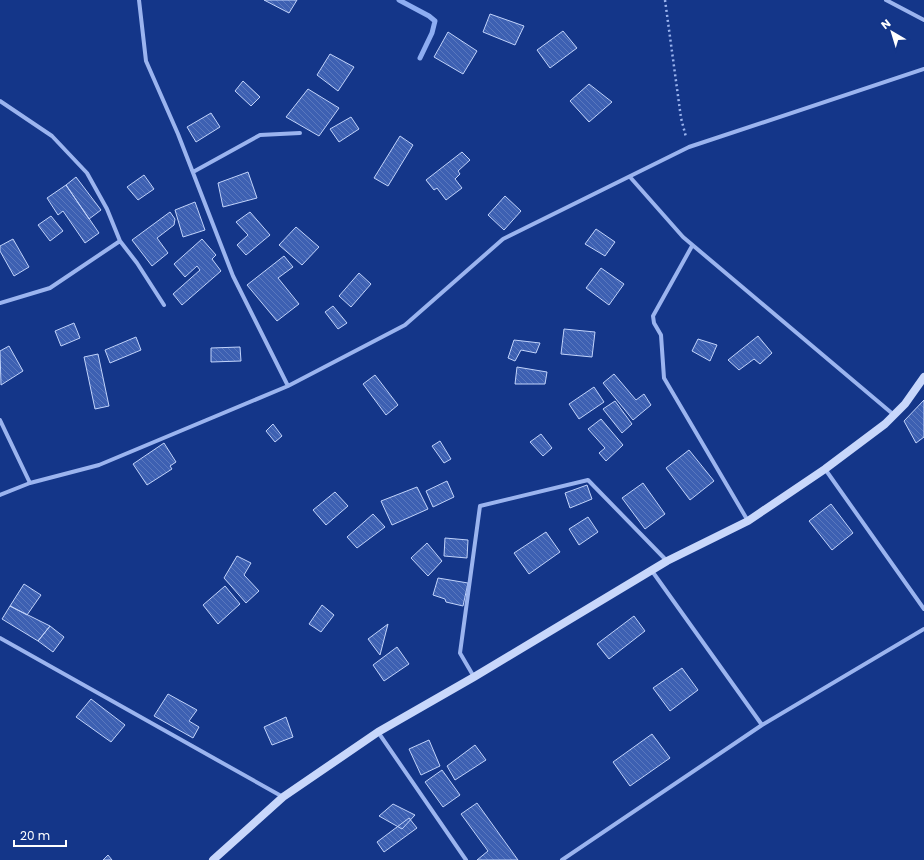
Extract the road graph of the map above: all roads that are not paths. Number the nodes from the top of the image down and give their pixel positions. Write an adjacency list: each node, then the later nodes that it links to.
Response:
1 (139, 0): 7 (street)
2 (886, 0): 3 (street)
3 (924, 20)
4 (924, 69): 8 (street)
5 (0, 101): 9 (street)
6 (300, 133): 7 (street)
7 (193, 172): 14 (street)
8 (630, 177): 10 (street); 14 (street)
9 (120, 241): 11 (street); 12 (street)
10 (692, 246): 15 (street); 20 (street)
11 (0, 303)
12 (164, 305)
13 (924, 377): 15 (main road)
14 (288, 386): 18 (street)
15 (894, 415): 17 (main road)
16 (0, 420): 18 (street)
17 (825, 469): 20 (main road); 23 (street)
18 (30, 483): 19 (street)
19 (0, 495)
20 (748, 521): 21 (main road)
21 (667, 561): 22 (main road); 26 (street)
22 (652, 571): 26 (main road); 27 (street)
23 (924, 609)
24 (924, 629): 27 (street)
25 (0, 638): 29 (street)
26 (474, 677): 28 (main road)
27 (762, 725): 32 (street)
28 (378, 732): 29 (main road); 31 (street)
29 (283, 797): 30 (main road)
30 (213, 860)
31 (466, 860)
32 (562, 860)

